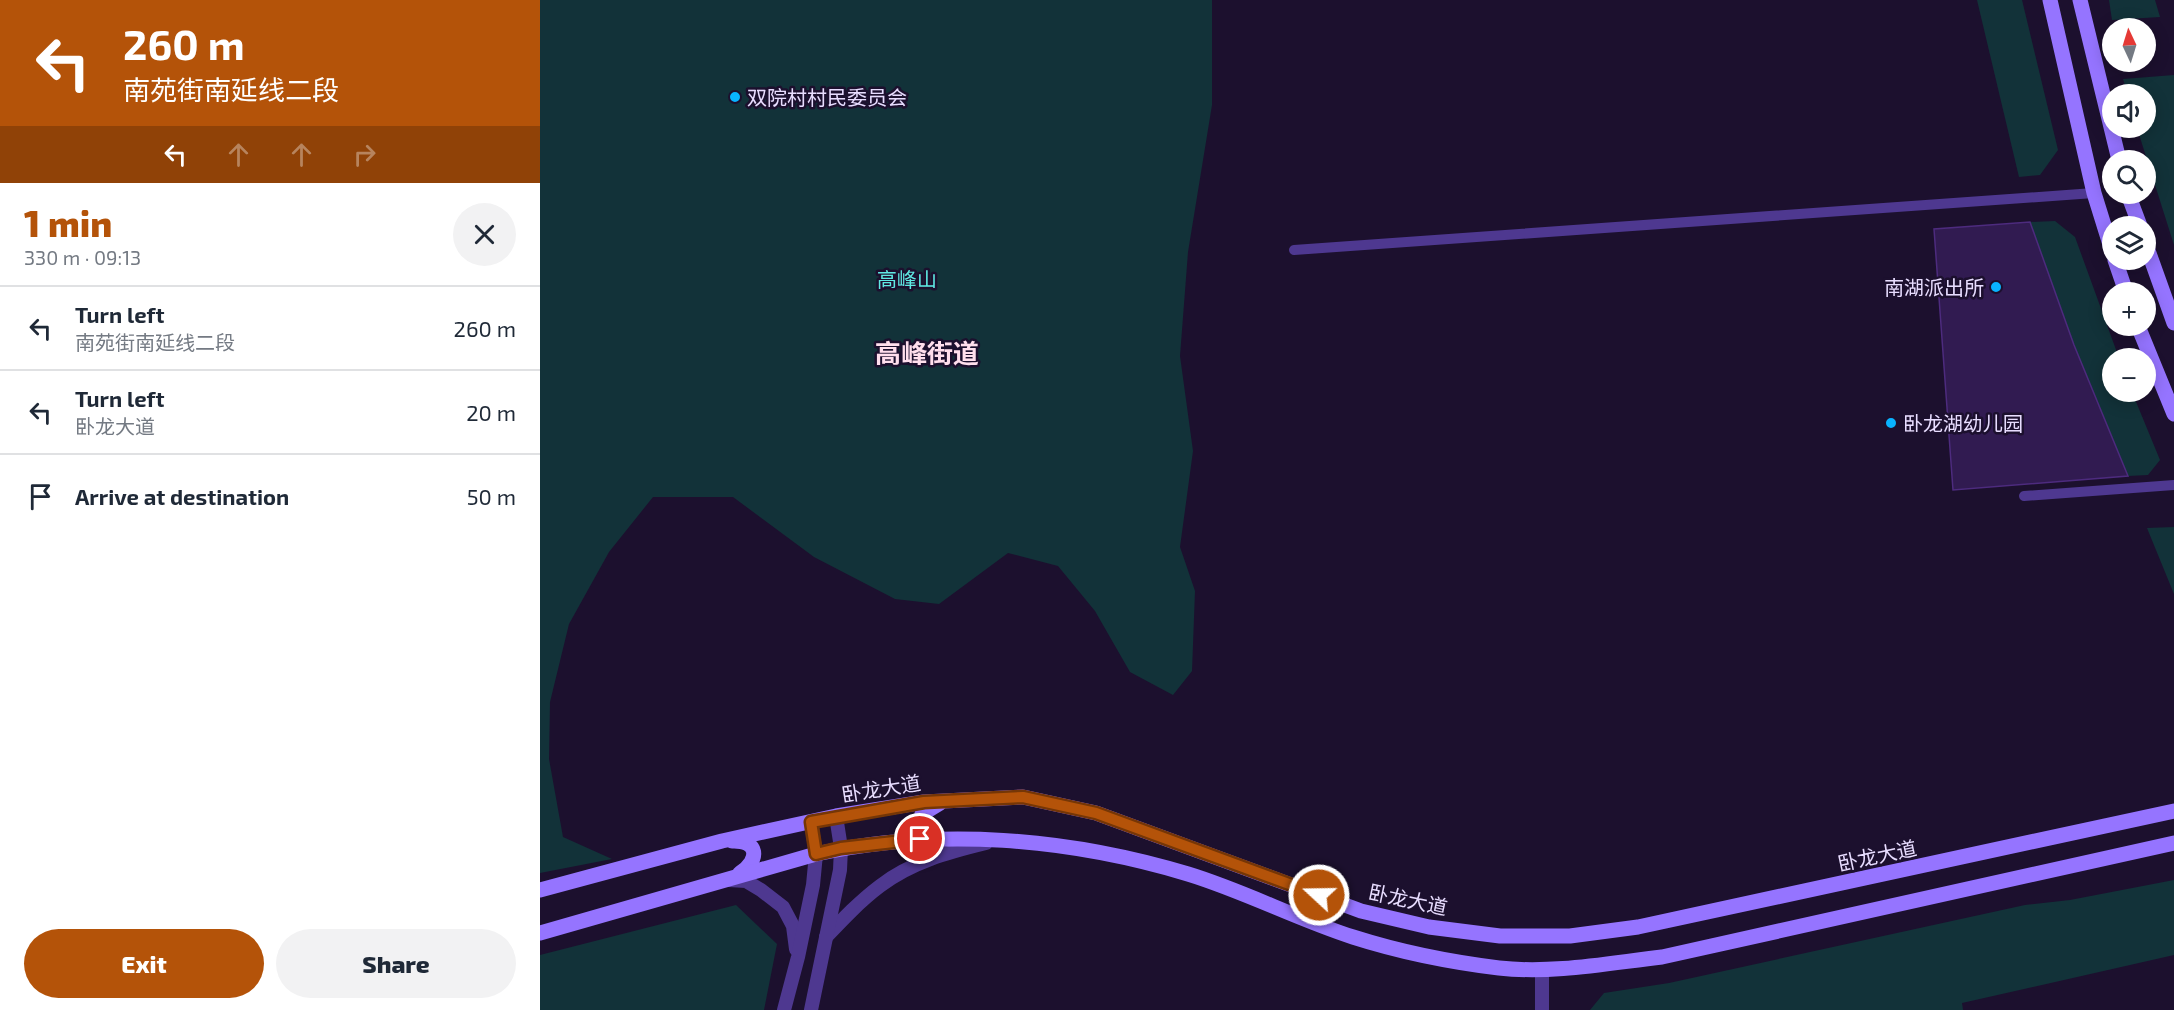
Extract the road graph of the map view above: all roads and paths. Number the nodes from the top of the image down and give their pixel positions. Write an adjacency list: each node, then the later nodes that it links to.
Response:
1 (2050, 0): 4 (main road)
2 (2080, 0): 3 (main road)
3 (2118, 150)
4 (2094, 193): 5 (main road); 6 (street)
5 (2102, 219)
6 (1294, 250)
7 (2155, 270): 8 (main road)
8 (2174, 323)
9 (2142, 336): 10 (main road)
10 (2174, 414)
11 (2174, 486): 12 (street)
12 (2024, 496)
13 (945, 800): 14 (main road, 卧龙大道); 15 (main road, 卧龙大道); 17 (main road)
14 (2174, 811)
15 (836, 816): 16 (main road, 卧龙大道); 21 (street)
16 (811, 822): 19 (main road, 卧龙大道); 22 (street)
17 (941, 838): 18 (main road); 21 (main road)
18 (996, 840): 26 (street); 28 (main road)
19 (722, 842): 23 (main road); 24 (main road, 卧龙大道)
20 (2174, 843): 28 (main road)
21 (841, 848): 22 (main road); 26 (street)
22 (816, 854): 23 (main road); 27 (street)
23 (730, 878): 25 (main road); 27 (street)
24 (540, 890)
25 (540, 933)
26 (826, 937): 30 (street)
27 (798, 957): 29 (street)
28 (1542, 969): 31 (street)
29 (784, 1010)
30 (811, 1010)
31 (1542, 1010)

